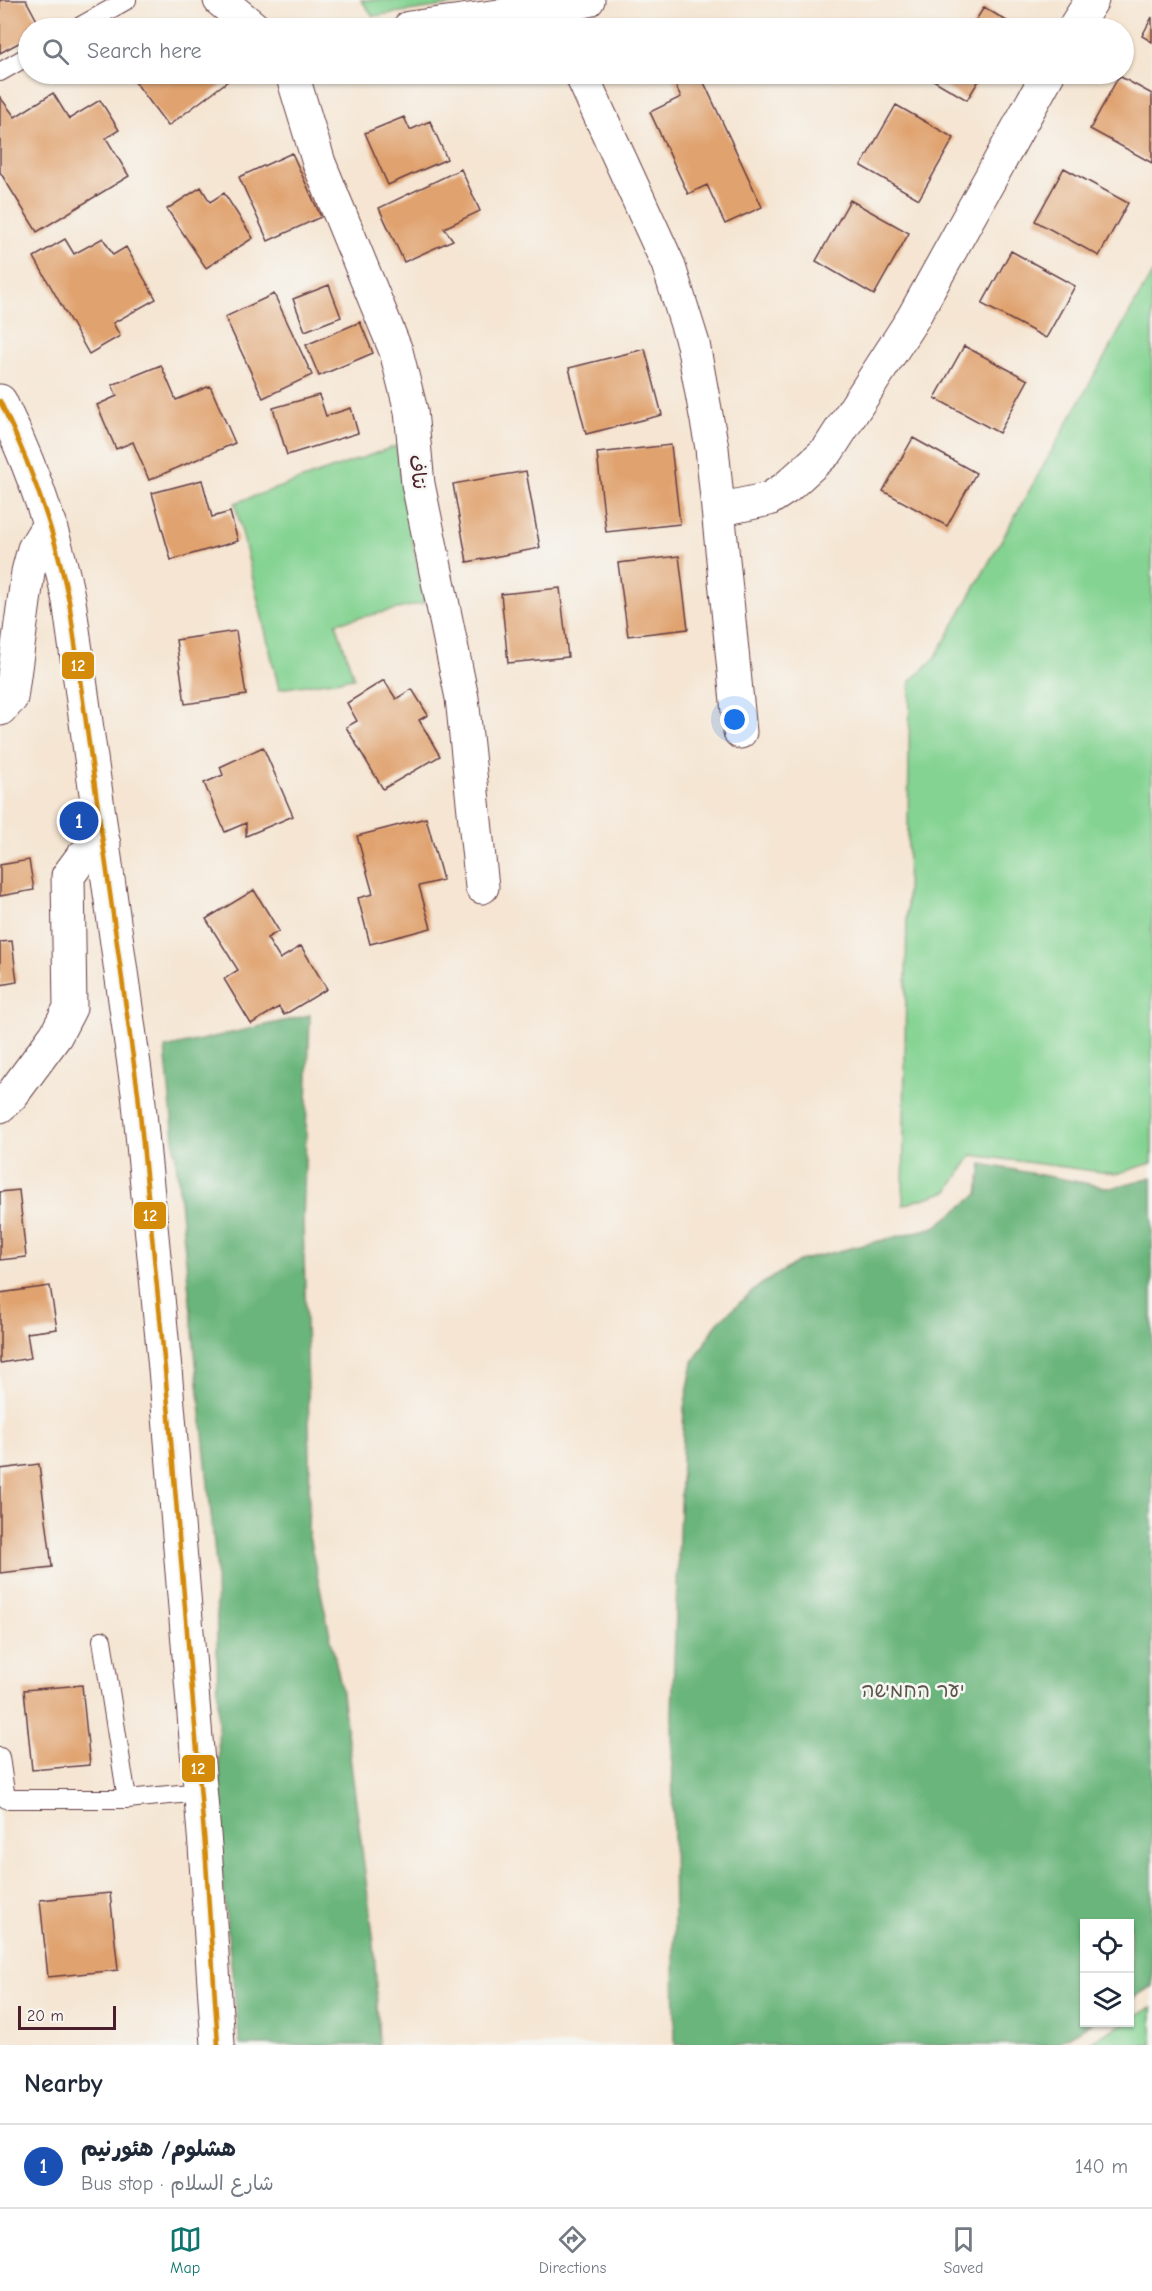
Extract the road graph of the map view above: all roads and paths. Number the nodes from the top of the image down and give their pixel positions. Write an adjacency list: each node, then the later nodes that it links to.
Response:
1 (127, 0): 5 (lane)
2 (220, 0): 6 (street)
3 (588, 0): 7 (street)
4 (1092, 0): 8 (street)
5 (95, 18)
6 (242, 18)
7 (557, 18)
8 (1080, 18)
9 (18, 62): 10 (lane)
10 (0, 72)
11 (295, 84): 20 (street, نتاف)
12 (585, 84): 15 (street)
13 (1042, 84): 15 (street)
14 (0, 401): 16 (street)
15 (718, 510): 18 (street)
16 (50, 523): 17 (street); 19 (street)
17 (0, 709)
18 (740, 732)
19 (104, 844): 21 (street); 24 (street)
20 (482, 887)
21 (0, 1106)
22 (102, 1640): 25 (lane)
23 (0, 1757): 25 (lane)
24 (201, 1792): 25 (lane); 26 (street)
25 (127, 1799)
26 (218, 2045)

